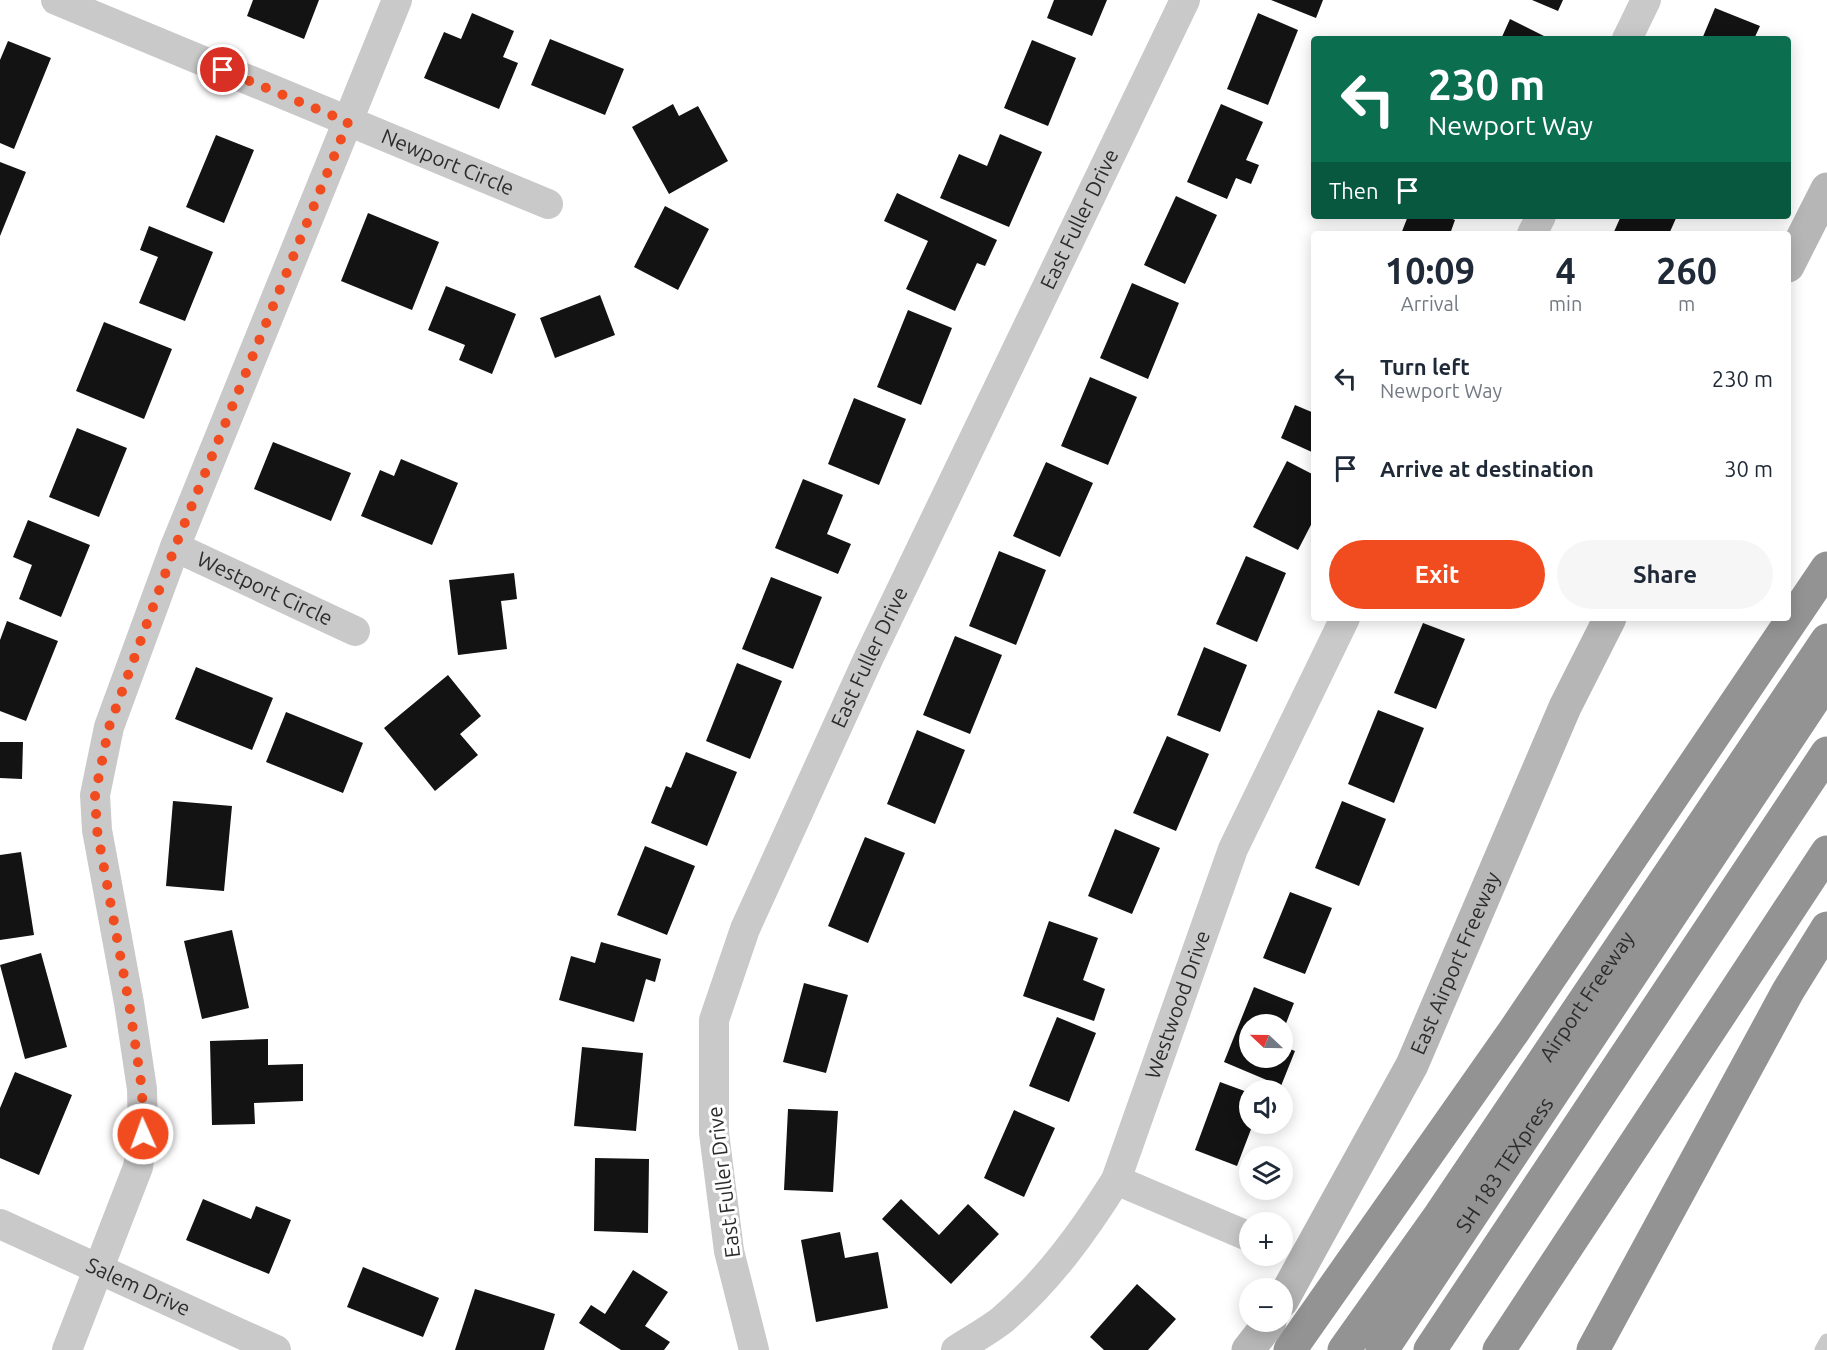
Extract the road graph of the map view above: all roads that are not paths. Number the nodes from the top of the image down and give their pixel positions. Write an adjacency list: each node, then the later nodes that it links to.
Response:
1 (56, 0): 6 (street, Newport Circle)
2 (397, 0): 6 (street)
3 (1185, 0): 29 (street, East Fuller Drive)
4 (1646, 0): 5 (street)
5 (1628, 36)
6 (348, 122): 8 (street, Newport Circle); 10 (street)
7 (1827, 189): 9 (main road)
8 (549, 204)
9 (1791, 260)
10 (175, 547): 14 (street, Westport Circle); 23 (street)
11 (1827, 568): 32 (highway)
12 (1344, 621): 20 (street, Westwood Drive)
13 (1608, 621): 24 (main road, East Airport Freeway)
14 (355, 631)
15 (1827, 640): 33 (highway, Airport Freeway)
16 (1827, 681): 34 (highway, SH 183 TEXpress)
17 (1827, 753): 35 (highway, SH 183 TEXpress)
18 (1827, 852): 36 (highway)
19 (1827, 928): 37 (highway)
20 (1116, 1180): 22 (street); 30 (street, Westwood Drive)
21 (0, 1224): 23 (street, Salem Drive)
22 (1239, 1232)
23 (100, 1268): 27 (street); 28 (street, Salem Drive)
24 (1293, 1281)
25 (1262, 1332): 31 (main road)
26 (1827, 1341): 38 (lane)
27 (67, 1350)
28 (276, 1350)
29 (754, 1350)
30 (956, 1350)
31 (1248, 1350)
32 (1290, 1350)
33 (1344, 1350)
34 (1382, 1350)
35 (1430, 1350)
36 (1499, 1350)
37 (1593, 1350)
38 (1822, 1350)

